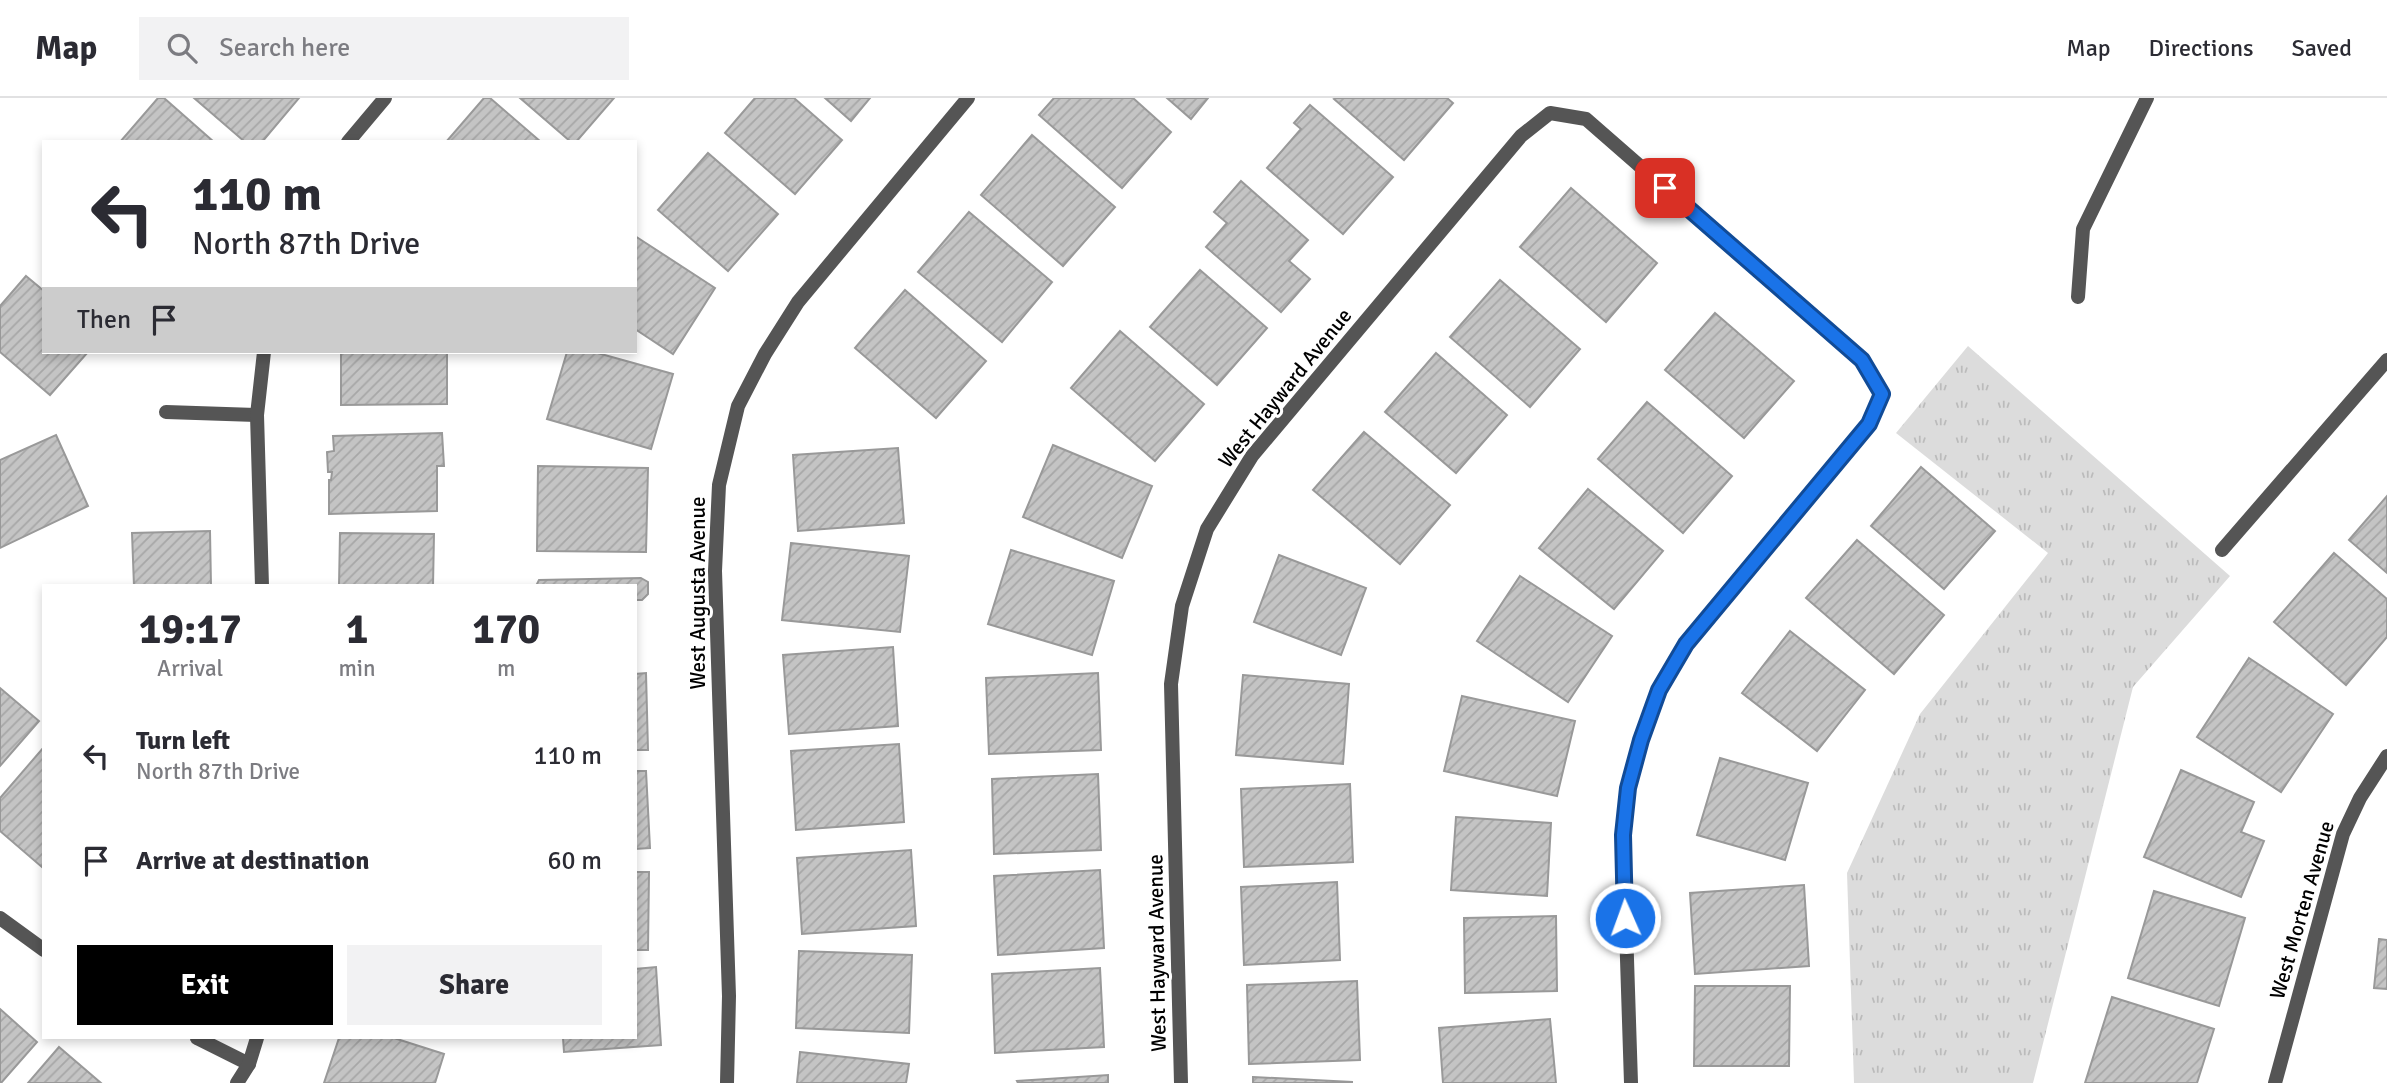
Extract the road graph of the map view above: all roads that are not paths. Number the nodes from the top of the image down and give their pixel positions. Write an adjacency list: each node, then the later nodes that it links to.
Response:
1 (385, 98): 4 (street)
2 (968, 98): 19 (street, West Augusta Avenue)
3 (2147, 98): 5 (street)
4 (350, 140)
5 (2078, 297)
6 (264, 354): 9 (street)
7 (2387, 360): 10 (street)
8 (166, 412): 9 (street)
9 (257, 415): 11 (street)
10 (2222, 550)
11 (262, 584)
12 (2387, 756): 22 (street, West Morten Avenue)
13 (0, 918): 14 (street)
14 (42, 949)
15 (199, 1039): 17 (street)
16 (257, 1039): 17 (street)
17 (249, 1064): 18 (street)
18 (237, 1083)
19 (727, 1083)
20 (1181, 1083): 21 (street, West Hayward Avenue)
21 (1631, 1083)
22 (2275, 1083)

